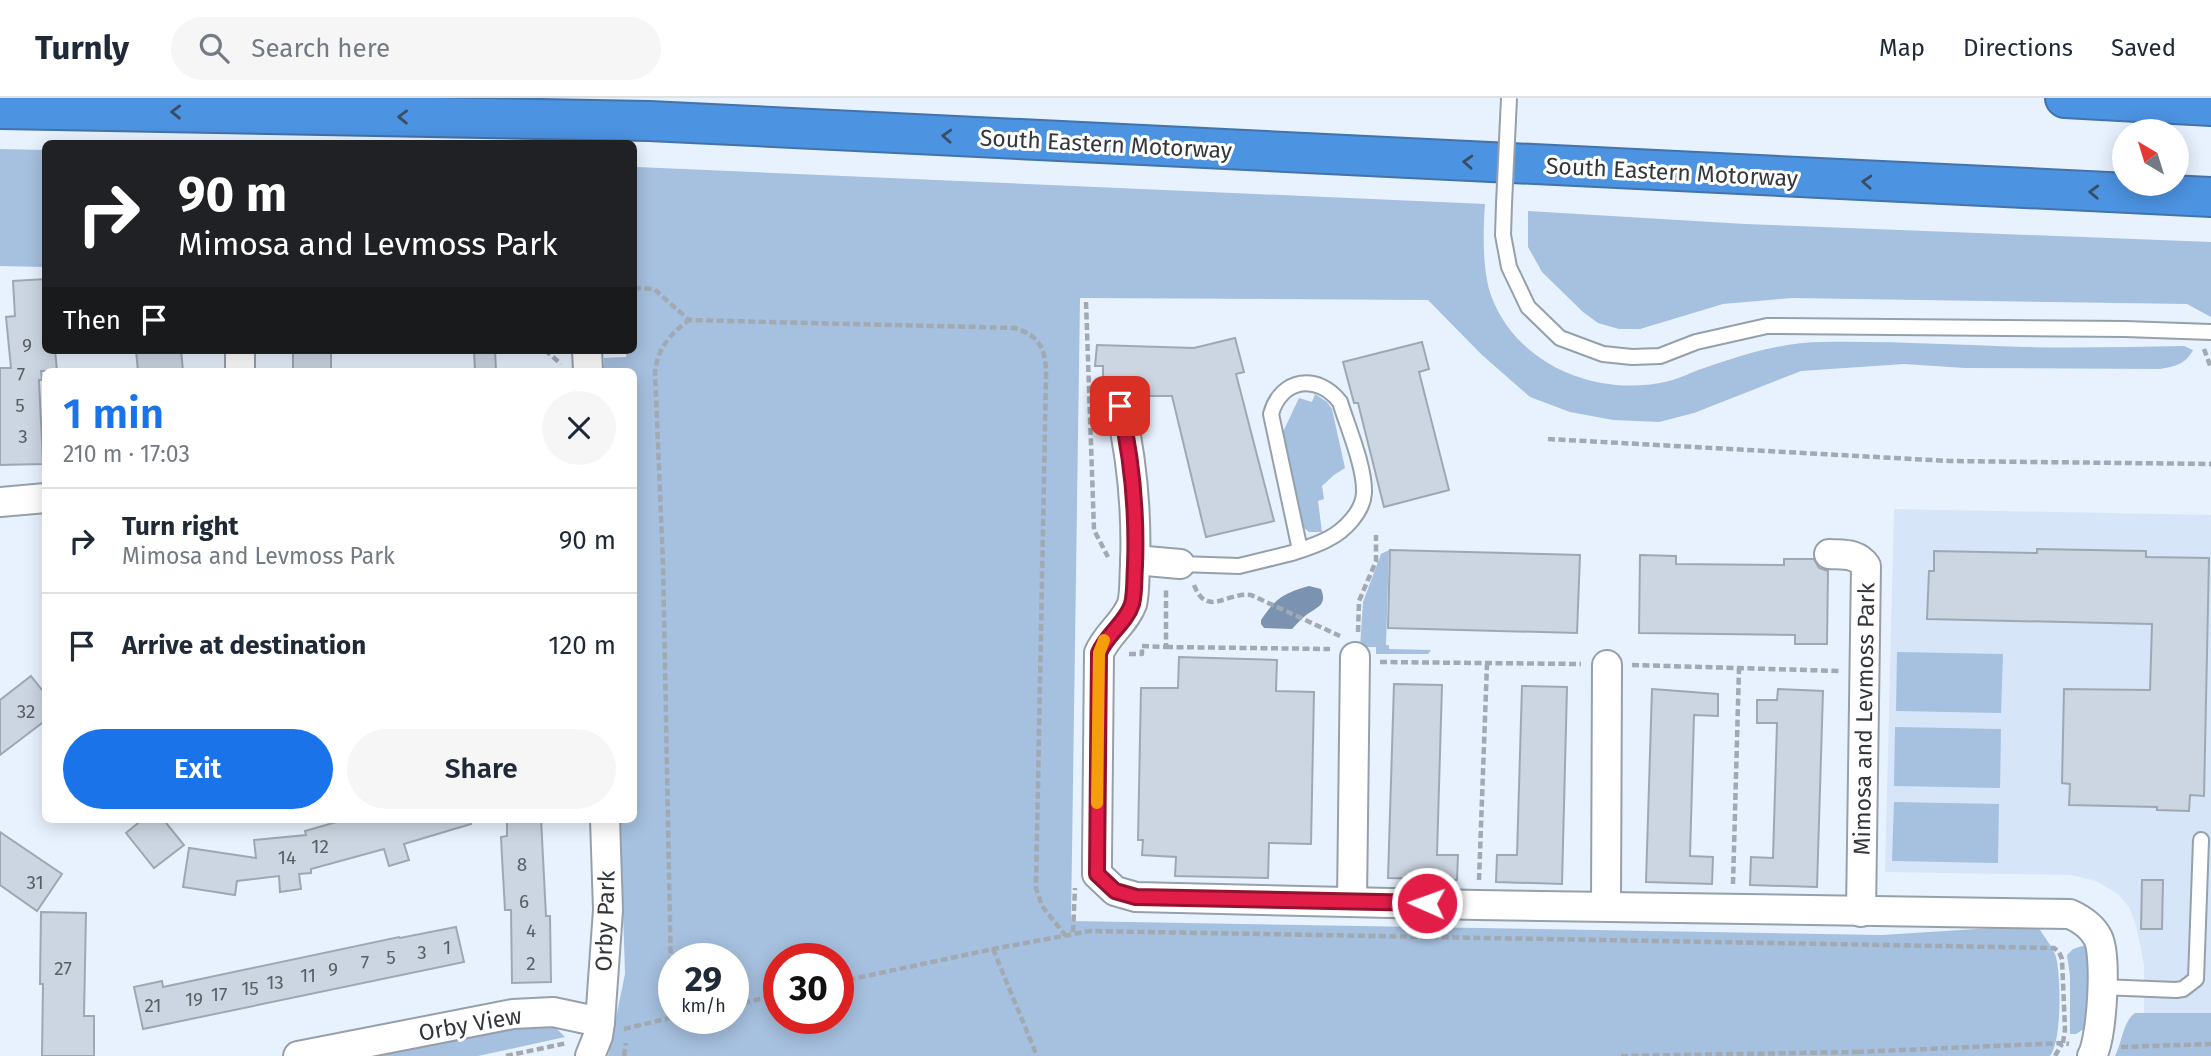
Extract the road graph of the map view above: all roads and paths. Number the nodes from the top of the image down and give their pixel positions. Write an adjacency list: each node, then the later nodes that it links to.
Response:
1 (1509, 98): 8 (lane, bridge)
2 (2065, 98): 3 (highway)
3 (2211, 106)
4 (0, 109): 5 (highway, South Eastern Motorway, one-way to 4)
5 (2211, 197)
6 (637, 288): 7 (path)
7 (689, 320): 35 (path); 36 (path)
8 (2211, 332)
9 (551, 354): 10 (path)
10 (562, 368)
11 (1120, 406): 19 (street)
12 (1548, 439): 13 (path)
13 (2211, 464)
14 (42, 498): 15 (street)
15 (0, 502)
16 (1376, 535): 22 (path)
17 (1300, 550): 17 (lane); 20 (lane)
18 (1829, 554): 33 (street, Mimosa and Levmoss Park)
19 (1135, 560): 20 (street); 29 (street)
20 (1180, 564)
21 (1166, 647): 22 (path)
22 (1351, 650): 29 (street)
23 (1487, 664): 30 (path)
24 (1608, 665): 31 (street)
25 (1739, 668): 32 (path)
26 (605, 823): 40 (street, Orby Park)
27 (2201, 839): 39 (lane)
28 (1075, 881): 34 (path)
29 (1352, 901): 30 (street)
30 (1478, 905): 31 (street)
31 (1606, 905): 32 (street)
32 (1732, 908): 33 (street)
33 (1861, 912): 39 (street)
34 (1073, 932): 35 (path); 41 (path)
35 (1065, 935): 37 (path)
36 (670, 943)
37 (993, 949): 38 (path); 47 (path)
38 (854, 979)
39 (2101, 988): 43 (street)
40 (600, 1022): 45 (street, Orby View); 46 (street, Orby Park)
41 (2063, 1043): 43 (path); 44 (path); 49 (path)
42 (2211, 1044): 43 (path)
43 (2093, 1049)
44 (1857, 1054): 48 (path)
45 (299, 1056)
46 (590, 1056)
47 (1037, 1056)
48 (1621, 1056)
49 (2055, 1056)

